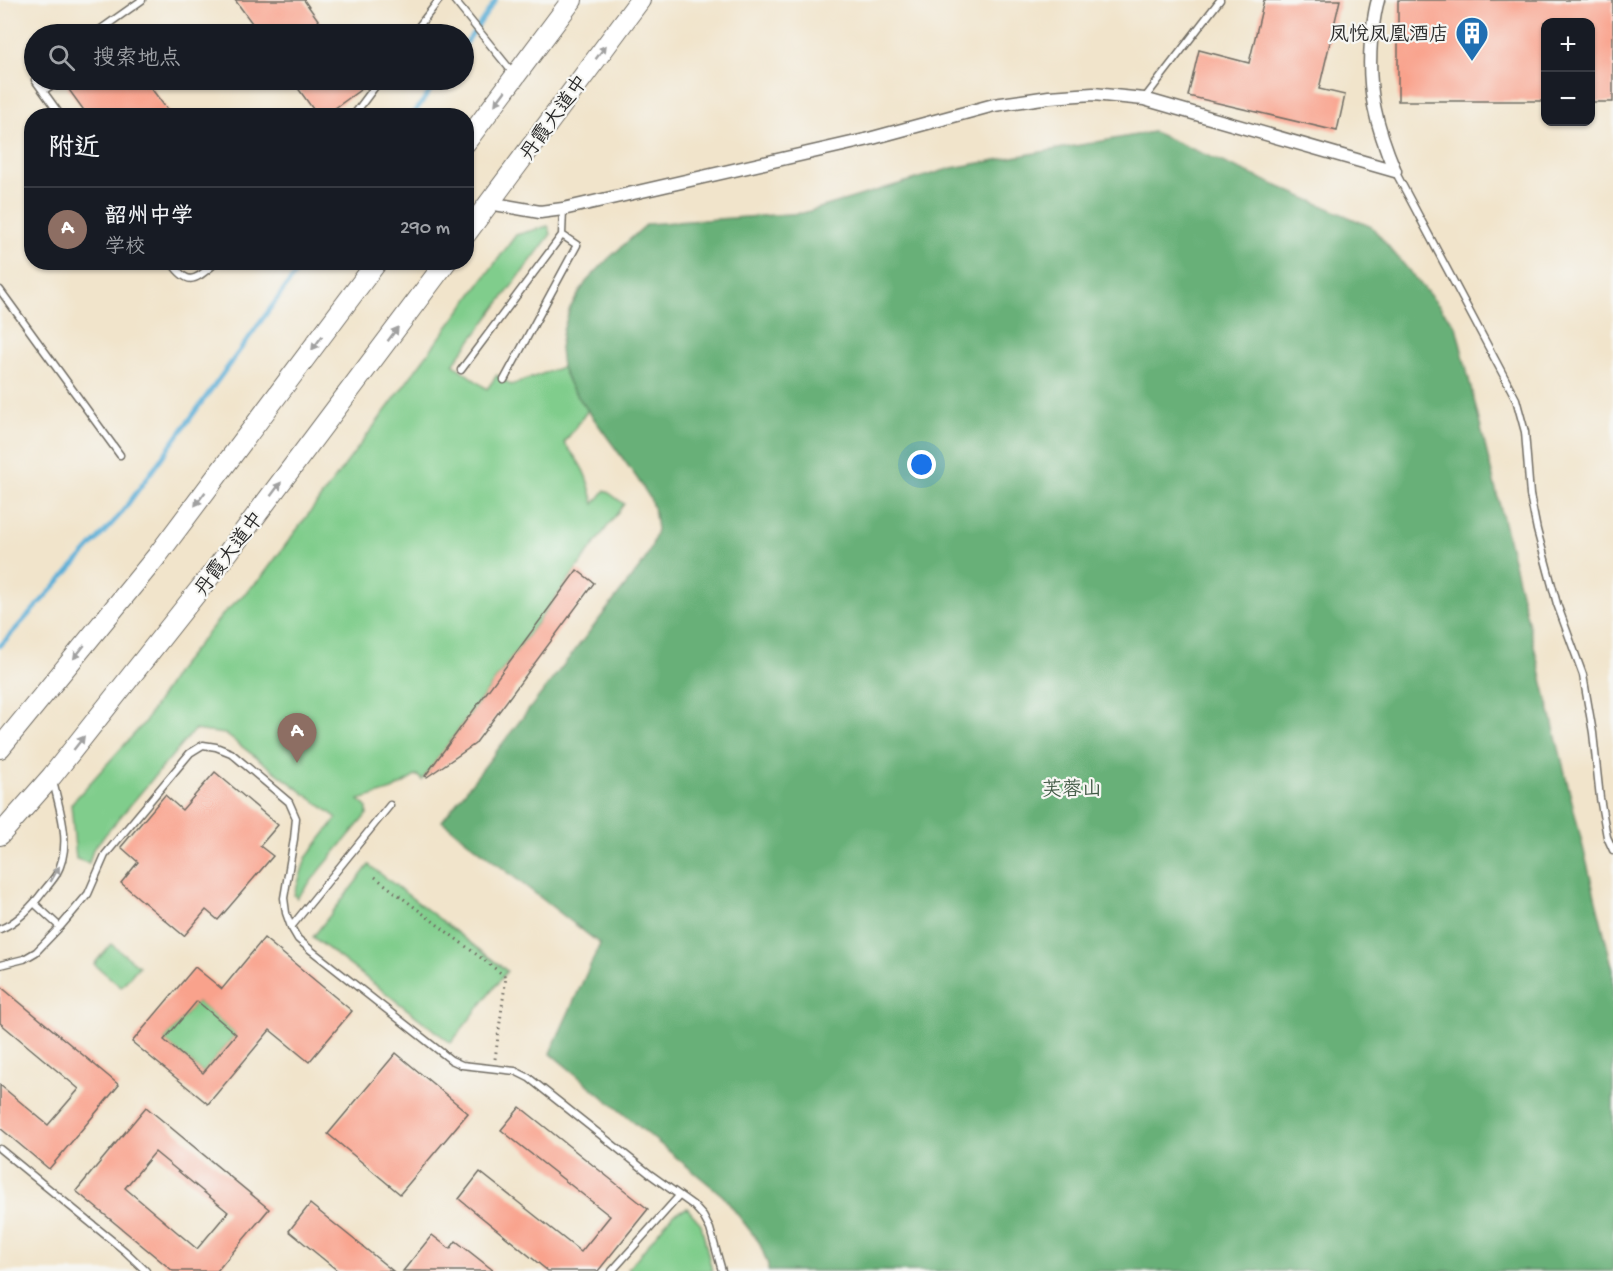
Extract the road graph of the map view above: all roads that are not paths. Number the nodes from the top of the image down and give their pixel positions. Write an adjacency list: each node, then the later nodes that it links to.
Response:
1 (142, 0): 8 (lane)
2 (439, 0): 9 (lane)
3 (454, 0): 10 (lane)
4 (572, 0): 10 (main road)
5 (640, 0): 18 (main road, 丹霞大道中, one-way to 5)
6 (1220, 0): 13 (lane)
7 (1378, 0): 17 (street)
8 (108, 24)
9 (421, 24)
10 (516, 76): 16 (main road, one-way to 16)
11 (372, 90): 15 (lane)
12 (43, 91): 14 (lane)
13 (1144, 99): 17 (street); 19 (street)
14 (55, 108)
15 (359, 108)
16 (474, 131)
17 (1395, 171): 34 (lane)
18 (489, 203): 19 (street); 20 (main road, 丹霞大道中)
19 (563, 210): 21 (lane)
20 (474, 223)
21 (562, 234): 27 (lane); 28 (lane)
22 (177, 270): 23 (lane)
23 (206, 270)
24 (371, 270): 30 (main road, one-way to 30)
25 (440, 270): 31 (main road, 丹霞大道中, one-way to 25)
26 (0, 290): 29 (lane)
27 (461, 370)
28 (504, 380)
29 (120, 455)
30 (0, 748)
31 (52, 776): 33 (main road, 丹霞大道中); 35 (lane, one-way to 31)
32 (390, 805): 37 (lane)
33 (0, 835)
34 (1613, 849)
35 (34, 903): 36 (lane); 38 (lane)
36 (60, 927): 37 (lane); 39 (lane)
37 (291, 927): 41 (lane)
38 (0, 929)
39 (0, 965)
40 (0, 1149): 42 (lane)
41 (679, 1196): 43 (lane); 44 (lane)
42 (146, 1271)
43 (612, 1271)
44 (722, 1271)

